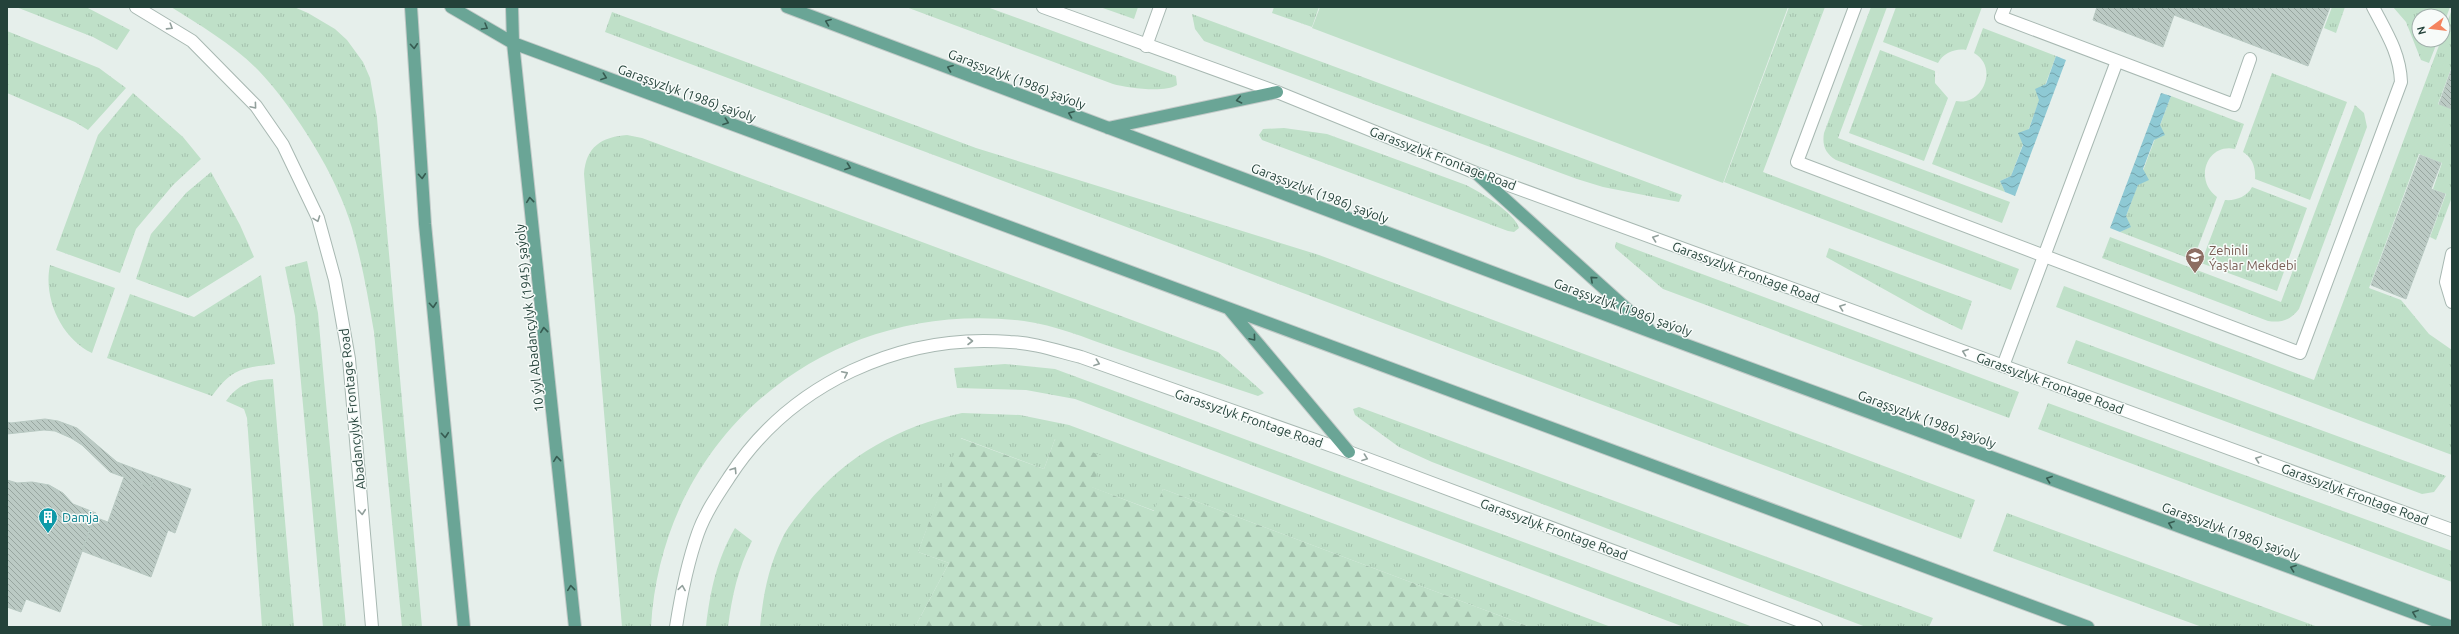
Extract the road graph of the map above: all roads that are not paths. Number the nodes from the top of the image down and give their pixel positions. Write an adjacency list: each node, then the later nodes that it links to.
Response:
1 (136, 7): 26 (street, Abadancylyk Frontage Road, one-way to 26)
2 (411, 7): 27 (main road, one-way to 27)
3 (451, 7): 11 (main road, Garaşsyzlyk (1986) şaýoly, one-way to 11)
4 (512, 7): 11 (main road, 10 ýyl Abadançylyk (1945) şaýoly)
5 (787, 7): 16 (main road, Garaşsyzlyk (1986) şaýoly, one-way to 5)
6 (1043, 7): 12 (street, Garassyzlyk Frontage Road)
7 (1160, 7): 12 (street)
8 (1855, 7): 19 (street)
9 (2004, 7): 14 (street)
10 (2373, 7): 19 (street)
11 (513, 43): 21 (main road, Garaşsyzlyk (1986) şaýoly, one-way to 21); 28 (main road, 10 ýyl Abadançylyk (1945) şaýoly, one-way to 11)
12 (1146, 46): 15 (street, Garassyzlyk Frontage Road)
13 (2250, 59): 14 (street)
14 (2117, 61): 19 (street)
15 (1278, 92): 16 (main road, one-way to 16); 17 (street, Garassyzlyk Frontage Road)
16 (1108, 128): 22 (main road, Garaşsyzlyk (1986) şaýoly)
17 (1476, 173): 22 (main road, one-way to 17); 23 (street, Garassyzlyk Frontage Road, one-way to 17)
18 (2452, 254): 20 (street)
19 (2045, 256): 23 (street)
20 (2452, 302)
21 (1228, 308): 24 (main road, one-way to 24); 31 (main road, Garaşsyzlyk (1986) şaýoly)
22 (1654, 333): 32 (main road, Garaşsyzlyk (1986) şaýoly, one-way to 22)
23 (2003, 366): 25 (street, Garassyzlyk Frontage Road, one-way to 23)
24 (1349, 452): 29 (street, Garassyzlyk Frontage Road, one-way to 24); 30 (street, Garassyzlyk Frontage Road, one-way to 30)
25 (2452, 530)
26 (372, 627)
27 (464, 627)
28 (575, 627)
29 (676, 627)
30 (1816, 627)
31 (2088, 627)
32 (2452, 627)

